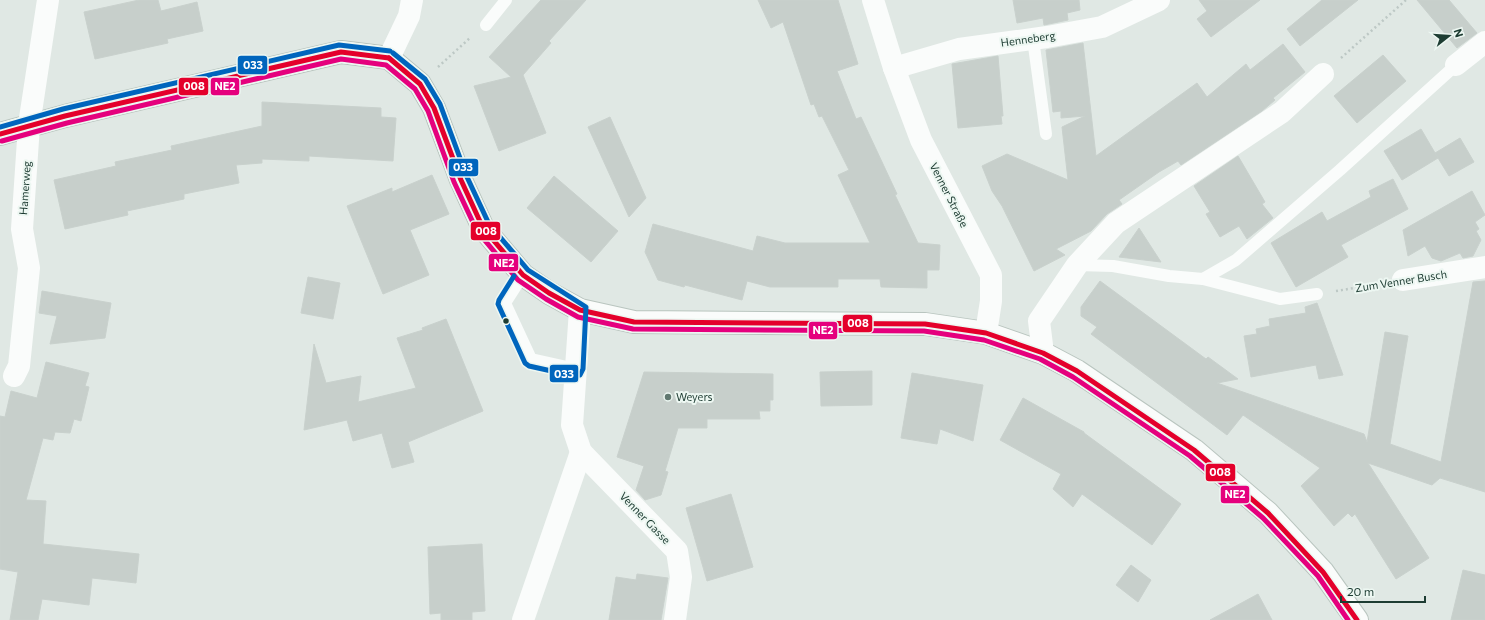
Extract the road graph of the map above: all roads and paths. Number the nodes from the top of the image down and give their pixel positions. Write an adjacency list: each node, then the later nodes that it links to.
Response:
1 (48, 0): 15 (street, Hamerweg)
2 (412, 0): 10 (street)
3 (506, 0): 7 (lane)
4 (873, 0): 12 (street, Venner Straße)
5 (1159, 0): 8 (street, Henneberg)
6 (1406, 0): 13 (path)
7 (486, 25): 14 (path)
8 (1033, 39): 12 (street, Henneberg); 17 (lane)
9 (1485, 42): 11 (street)
10 (389, 58): 14 (street); 15 (street)
11 (1456, 65): 21 (lane)
12 (894, 68): 25 (street, Venner Straße)
13 (1323, 74): 18 (street)
14 (420, 84): 20 (street)
15 (29, 125): 16 (street); 28 (street, Hamerweg)
16 (0, 134)
17 (1046, 134)
18 (1077, 265): 21 (lane); 26 (street)
19 (1485, 267): 22 (street, Zum Venner Busch)
20 (523, 275): 24 (street); 27 (lane)
21 (1203, 279): 23 (lane)
22 (1403, 280): 23 (path, Zum Venner Busch)
23 (1317, 294)
24 (580, 310): 25 (street); 27 (street, Venner Gasse)
25 (986, 333): 26 (street)
26 (1044, 352): 32 (street)
27 (576, 369): 29 (street, Venner Gasse)
28 (14, 376)
29 (581, 452): 30 (street); 31 (street, Venner Gasse)
30 (523, 620)
31 (675, 620)
32 (1357, 620)

